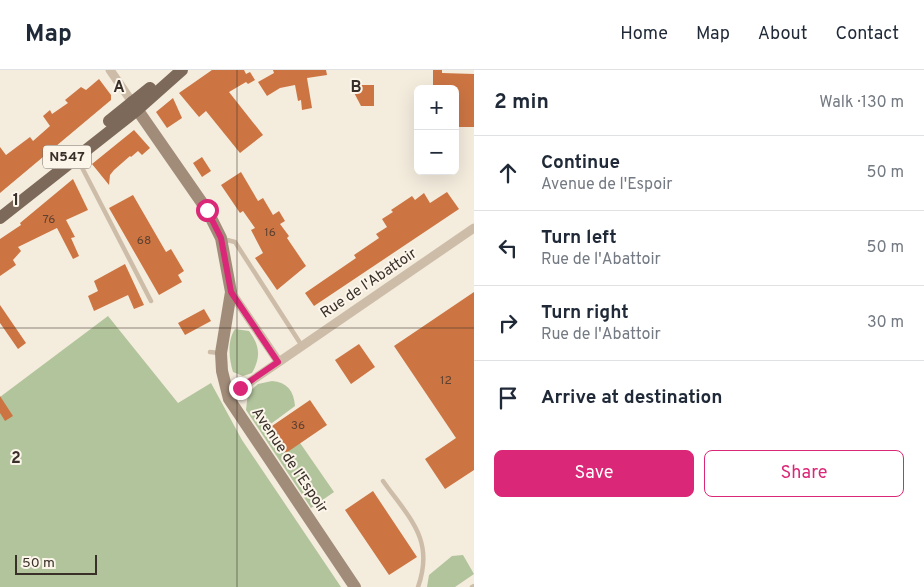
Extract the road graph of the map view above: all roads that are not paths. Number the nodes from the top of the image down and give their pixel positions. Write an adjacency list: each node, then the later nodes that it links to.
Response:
1 (110, 70): 4 (street)
2 (171, 70): 4 (main road, N547)
3 (182, 70): 4 (main road, N547)
4 (135, 106): 5 (main road, N547); 9 (street, Avenue de l'Espoir)
5 (75, 155): 6 (main road, N547); 7 (main road, N547); 11 (lane)
6 (0, 210)
7 (0, 218)
8 (474, 228): 12 (street, Rue de l'Abattoir)
9 (221, 238): 10 (street, Avenue de l'Espoir); 12 (lane)
10 (231, 292): 13 (street); 16 (street, Avenue de l'Espoir)
11 (151, 300)
12 (302, 346): 13 (street, Rue de l'Abattoir)
13 (278, 362): 14 (street, Rue de l'Abattoir)
14 (240, 388)
15 (383, 481): 17 (lane)
16 (355, 587)
17 (418, 587)

